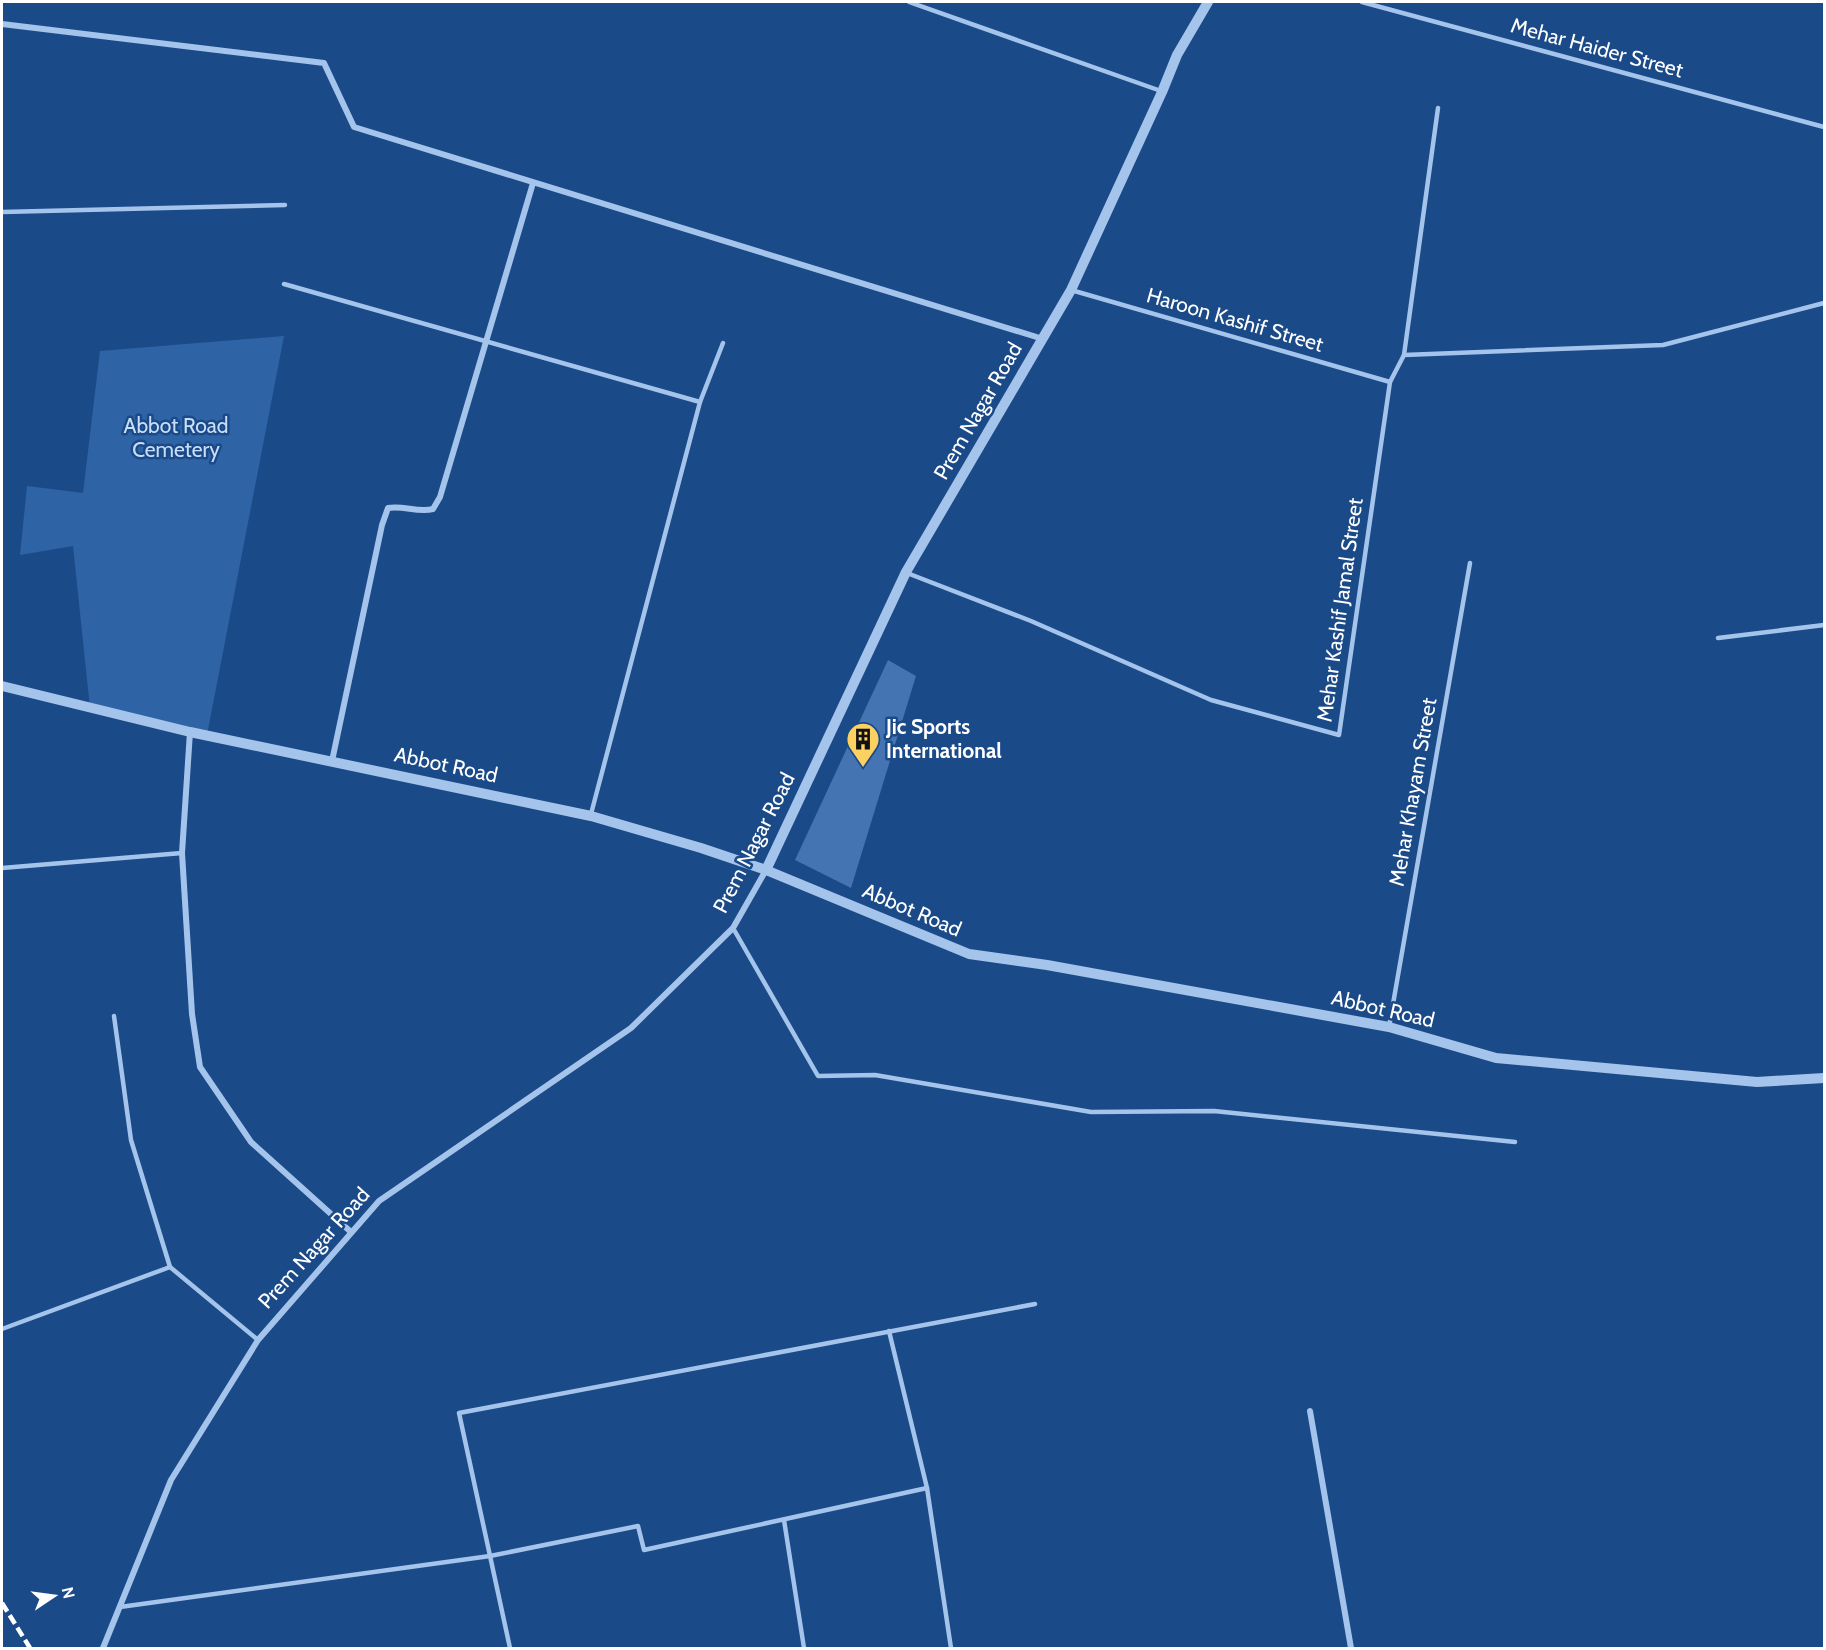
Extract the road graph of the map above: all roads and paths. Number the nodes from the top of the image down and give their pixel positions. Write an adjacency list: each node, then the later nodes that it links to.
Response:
1 (909, 2): 5 (lane)
2 (1208, 2): 5 (street, Prem Nagar Road)
3 (1362, 2): 7 (lane, Mehar Haider Street)
4 (2, 24): 8 (street)
5 (1162, 92): 12 (street, Prem Nagar Road)
6 (1438, 108): 17 (lane, Mehar Kashif Jamal Street)
7 (1824, 127)
8 (533, 183): 14 (street); 15 (street)
9 (285, 205): 10 (lane)
10 (2, 212)
11 (284, 284): 15 (lane)
12 (1071, 290): 14 (street, Prem Nagar Road); 18 (lane, Haroon Kashif Street)
13 (1824, 303): 17 (lane)
14 (1043, 339): 21 (street, Prem Nagar Road)
15 (485, 341): 19 (lane); 26 (street)
16 (723, 344): 19 (lane)
17 (1404, 355): 18 (lane, Mehar Kashif Jamal Street)
18 (1390, 382): 21 (lane, Mehar Kashif Jamal Street)
19 (700, 402): 27 (lane)
20 (1470, 563): 33 (lane, Mehar Khayam Street)
21 (906, 572): 30 (street, Prem Nagar Road)
22 (1824, 625): 23 (lane)
23 (1718, 638)
24 (2, 686): 25 (street, Abbot Road)
25 (190, 732): 26 (street, Abbot Road); 28 (street)
26 (332, 761): 27 (street, Abbot Road)
27 (591, 816): 30 (street, Abbot Road)
28 (182, 853): 29 (lane); 36 (street)
29 (2, 868)
30 (766, 870): 31 (street, Prem Nagar Road); 33 (street, Abbot Road)
31 (733, 928): 35 (lane); 36 (street, Prem Nagar Road)
32 (114, 1016): 37 (lane)
33 (1389, 1027): 34 (street, Abbot Road)
34 (1824, 1078)
35 (1515, 1142)
36 (351, 1232): 41 (street, Prem Nagar Road)
37 (170, 1267): 39 (lane); 41 (lane)
38 (1035, 1304): 40 (lane)
39 (2, 1329)
40 (889, 1331): 43 (lane); 45 (lane)
41 (258, 1340): 46 (street, Prem Nagar Road)
42 (1310, 1411): 51 (street)
43 (927, 1488): 44 (lane); 50 (lane)
44 (784, 1520): 45 (lane); 49 (lane)
45 (490, 1556): 46 (lane); 48 (lane)
46 (120, 1606): 47 (street, Prem Nagar Road)
47 (103, 1648)
48 (510, 1648)
49 (804, 1648)
50 (951, 1648)
51 (1351, 1648)

